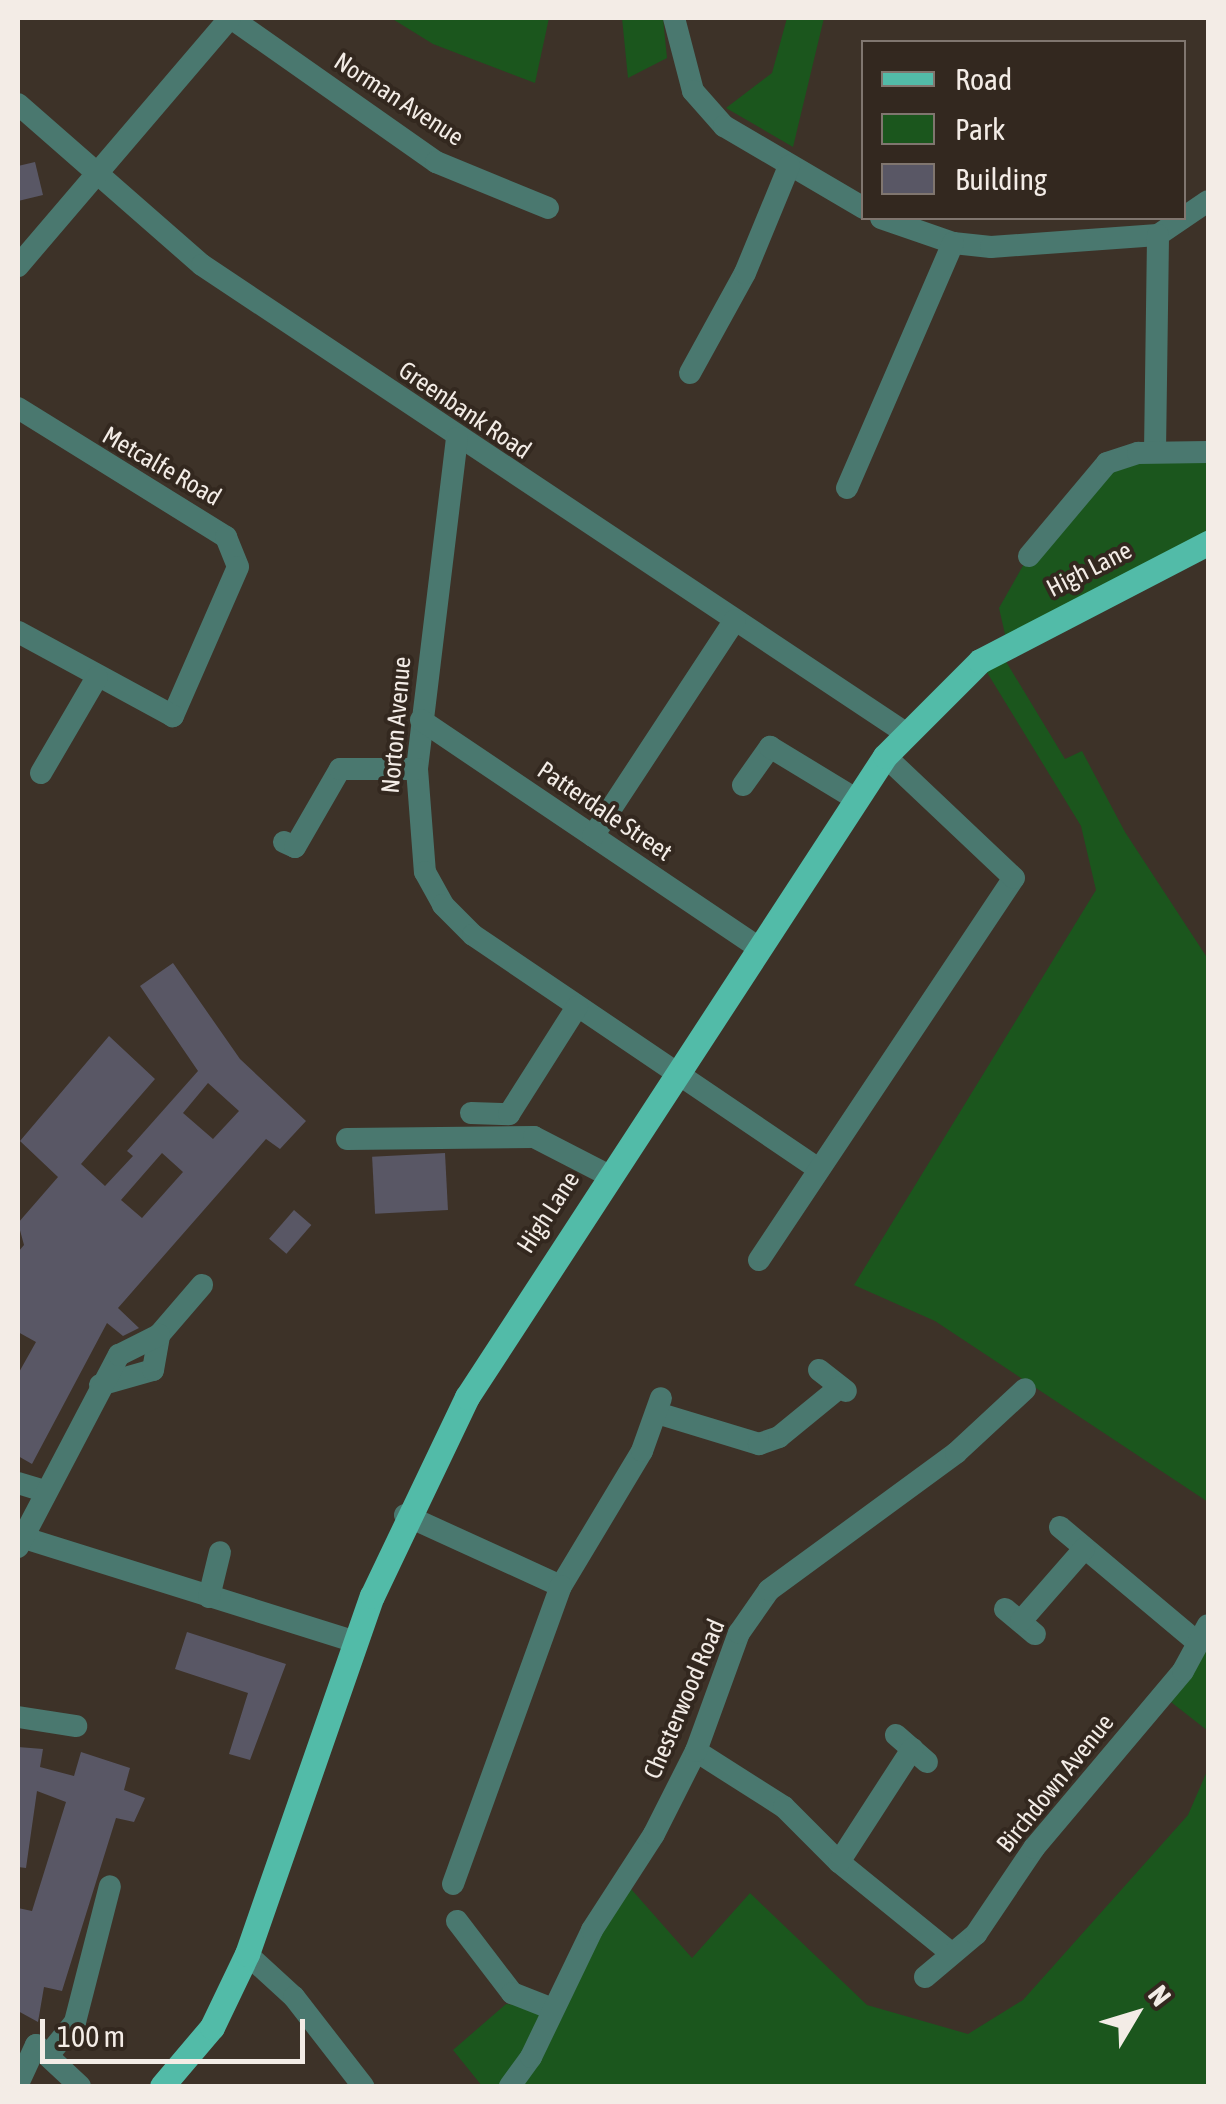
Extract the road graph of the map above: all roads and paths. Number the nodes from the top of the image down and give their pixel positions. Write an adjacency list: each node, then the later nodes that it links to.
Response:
1 (230, 18): 5 (street); 8 (street, Norman Avenue)
2 (674, 18): 4 (street)
3 (18, 104): 5 (street, Greenbank Road)
4 (789, 166): 7 (street); 15 (street)
5 (98, 178): 14 (street); 17 (street, Greenbank Road)
6 (1208, 202): 9 (street)
7 (861, 206)
8 (548, 208)
9 (1186, 217)
10 (887, 220): 13 (street)
11 (1181, 220): 12 (street)
12 (1158, 235): 13 (street); 18 (street)
13 (953, 243): 20 (street)
14 (18, 266)
15 (690, 373)
16 (18, 408): 25 (street, Metcalfe Road)
17 (457, 438): 23 (street, Greenbank Road); 26 (street, Norton Avenue)
18 (1155, 452): 19 (street); 22 (street)
19 (1208, 452)
20 (847, 488)
21 (1208, 543): 27 (main road, High Lane)
22 (1029, 556)
23 (735, 620): 27 (street, Greenbank Road); 33 (street)
24 (18, 632): 25 (street)
25 (97, 677): 30 (street)
26 (421, 720): 29 (street, Norton Avenue); 33 (street, Patterdale Street)
27 (904, 732): 28 (main road, High Lane)
28 (885, 756): 32 (main road, High Lane); 40 (street)
29 (417, 769): 34 (street); 36 (street, Norton Avenue)
30 (41, 773)
31 (743, 784): 32 (street)
32 (856, 799): 35 (main road, High Lane)
33 (592, 836): 35 (street, Patterdale Street)
34 (284, 842)
35 (758, 947): 37 (main road, High Lane)
36 (578, 1007): 37 (street, Norton Avenue); 38 (street)
37 (677, 1072): 40 (street, Norton Avenue); 41 (main road, High Lane)
38 (471, 1114)
39 (348, 1139): 41 (street)
40 (818, 1169): 42 (street)
41 (608, 1175): 50 (main road, High Lane)
42 (760, 1260)
43 (202, 1285): 44 (street)
44 (159, 1334): 46 (street); 46 (street)
45 (819, 1370): 55 (street)
46 (100, 1385): 49 (street)
47 (1024, 1389): 63 (street, Chesterwood Road)
48 (18, 1482): 49 (street)
49 (44, 1492): 52 (street)
50 (406, 1516): 55 (street); 59 (main road, High Lane)
51 (1060, 1527): 53 (street, Birchdown Avenue)
52 (19, 1540): 56 (street)
53 (1084, 1550): 57 (street); 58 (street, Birchdown Avenue)
54 (220, 1552): 56 (street)
55 (562, 1586): 65 (street)
56 (209, 1597): 59 (street)
57 (1020, 1622)
58 (1203, 1634): 69 (street, Birchdown Avenue)
59 (356, 1642): 68 (main road, High Lane)
60 (18, 1717): 61 (street)
61 (76, 1726)
62 (912, 1749): 64 (street)
63 (696, 1751): 64 (street); 71 (street, Chesterwood Road)
64 (840, 1862): 69 (street)
65 (453, 1884)
66 (110, 1886): 72 (street)
67 (469, 1925): 71 (street)
68 (248, 1954): 75 (main road, High Lane); 76 (street)
69 (951, 1954): 70 (street, Birchdown Avenue)
70 (925, 1977)
71 (550, 2008): 77 (street, Chesterwood Road)
72 (50, 2052): 73 (street); 74 (street)
73 (18, 2084)
74 (80, 2086)
75 (162, 2086)
76 (363, 2086)
77 (510, 2086)

